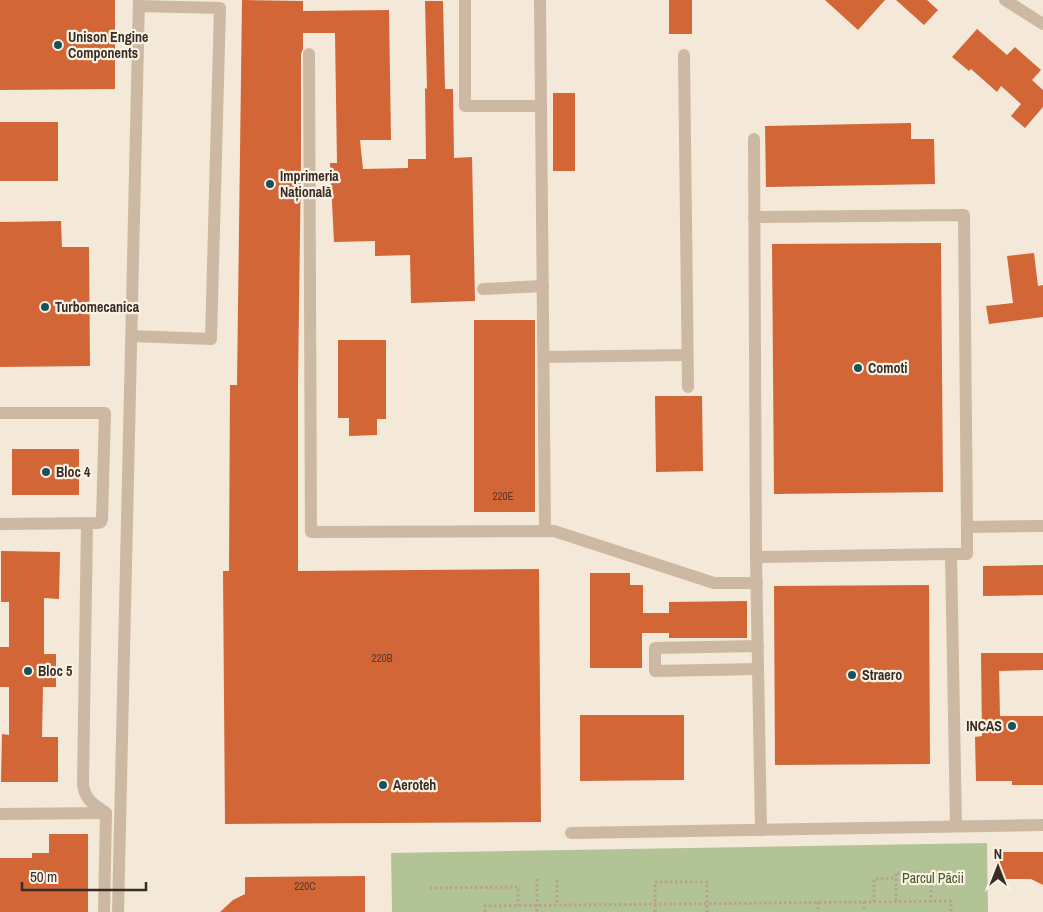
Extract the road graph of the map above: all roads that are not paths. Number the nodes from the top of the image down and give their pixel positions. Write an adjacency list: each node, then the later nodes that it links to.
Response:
1 (465, 0): 8 (street)
2 (540, 0): 8 (street)
3 (1005, 0): 5 (street)
4 (139, 3): 13 (street); 13 (street)
5 (1043, 24)
6 (309, 54): 22 (street)
7 (684, 55): 14 (street)
8 (541, 106): 11 (street)
9 (754, 138): 10 (street)
10 (754, 217): 19 (street); 24 (street)
11 (543, 286): 12 (street); 15 (street)
12 (483, 289)
13 (132, 336): 35 (street)
14 (687, 355): 15 (street); 16 (street)
15 (544, 357): 22 (street)
16 (688, 387)
17 (0, 413): 18 (street)
18 (87, 523): 20 (street); 28 (street)
19 (967, 523): 21 (street); 23 (street)
20 (0, 524)
21 (1043, 526)
22 (546, 531): 25 (street)
23 (951, 554): 24 (street); 31 (street)
24 (756, 557): 25 (street)
25 (757, 584): 26 (street)
26 (758, 646): 27 (street); 27 (street)
27 (758, 669): 32 (street)
28 (106, 813): 29 (street); 34 (street)
29 (0, 814)
30 (1043, 825): 31 (street)
31 (956, 826): 32 (street)
32 (761, 830): 33 (street)
33 (571, 833)
34 (104, 912)
35 (118, 912)

